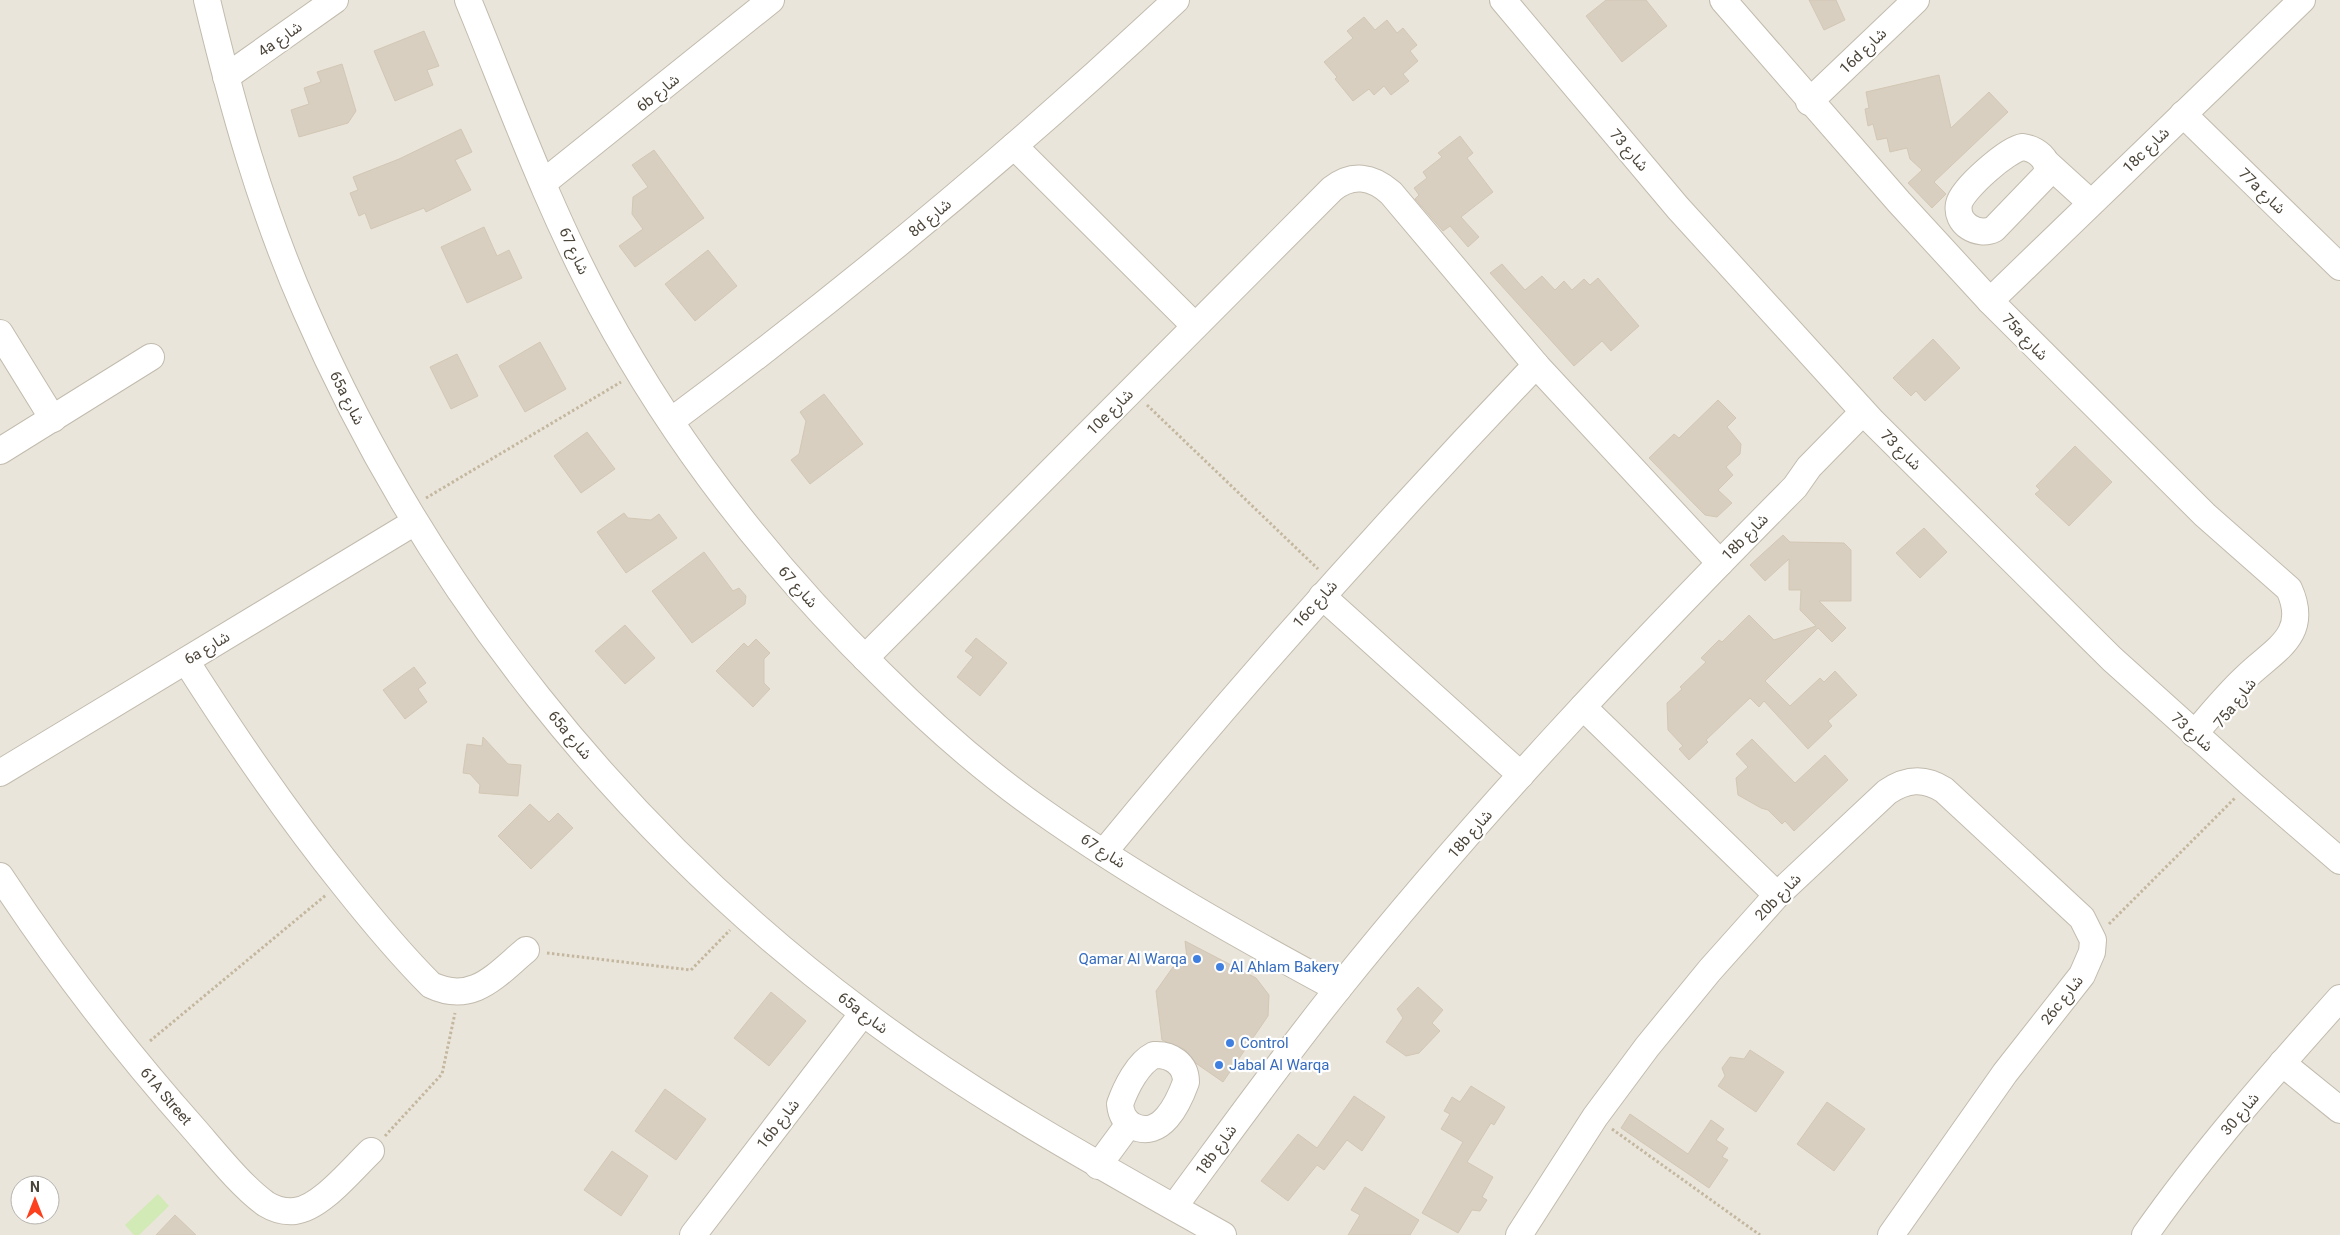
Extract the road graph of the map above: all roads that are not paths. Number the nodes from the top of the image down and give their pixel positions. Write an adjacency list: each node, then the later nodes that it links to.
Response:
1 (207, 0): 10 (street, 65a شارع)
2 (335, 0): 10 (street, 4a شارع)
3 (468, 0): 15 (street, شارع 67)
4 (771, 0): 15 (street, 6b شارع)
5 (1176, 0): 13 (street, 8d شارع)
6 (1502, 0): 24 (street, شارع 73)
7 (1723, 0): 11 (street, 75a شارع)
8 (1916, 0): 11 (street, 16d شارع)
9 (2302, 0): 12 (street, 18c شارع)
10 (226, 77): 28 (street, 65a شارع)
11 (1810, 102): 19 (street, 75a شارع)
12 (2183, 114): 17 (street, 18c شارع); 18 (street, 77a شارع)
13 (1014, 146): 20 (street); 26 (street, 8d شارع)
14 (2047, 163): 16 (street); 16 (street); 17 (street)
15 (543, 183): 26 (street, شارع 67)
16 (2035, 188): 17 (street)
17 (2084, 210): 19 (street, 18c شارع)
18 (2340, 267)
19 (1990, 301): 34 (street, 75a شارع)
20 (1195, 326): 23 (street, 10e شارع); 31 (street, 10e شارع)
21 (0, 333): 25 (street)
22 (151, 357): 25 (street)
23 (1536, 365): 29 (street); 30 (street, 16c شارع)
24 (1867, 417): 29 (street, 18b شارع); 34 (street, شارع 73)
25 (53, 419): 27 (street)
26 (671, 421): 31 (street, شارع 67)
27 (0, 452)
28 (411, 515): 32 (street, 6a شارع); 45 (street, 65a شارع)
29 (1720, 563): 33 (street, 18b شارع)
30 (1327, 589): 36 (street); 37 (street, 16c شارع)
31 (865, 658): 37 (street, شارع 67)
32 (186, 661): 35 (street, 6a شارع); 42 (street)
33 (1583, 707): 36 (street, 18b شارع); 40 (street)
34 (2199, 738): 38 (street, شارع 73)
35 (0, 773)
36 (1521, 775): 43 (street, 18b شارع)
37 (1104, 852): 43 (street, شارع 67)
38 (2340, 861)
39 (0, 876): 49 (street, 61A Street)
40 (1777, 895): 41 (street, 20b شارع); 54 (street, 20b شارع)
41 (2093, 940): 55 (street, 26c شارع)
42 (526, 950)
43 (1338, 989): 51 (street, 18b شارع)
44 (2340, 998): 46 (street, شارع 30)
45 (863, 1013): 50 (street, 65a شارع); 52 (street, 16b شارع)
46 (2282, 1063): 47 (street); 56 (street, شارع 30)
47 (2340, 1110)
48 (1129, 1124): 50 (street)
49 (371, 1151)
50 (1098, 1166): 51 (street, 65a شارع)
51 (1174, 1208): 53 (street, 65a شارع)
52 (701, 1232)
53 (1222, 1235)
54 (1518, 1235)
55 (1891, 1235)
56 (2145, 1235)

